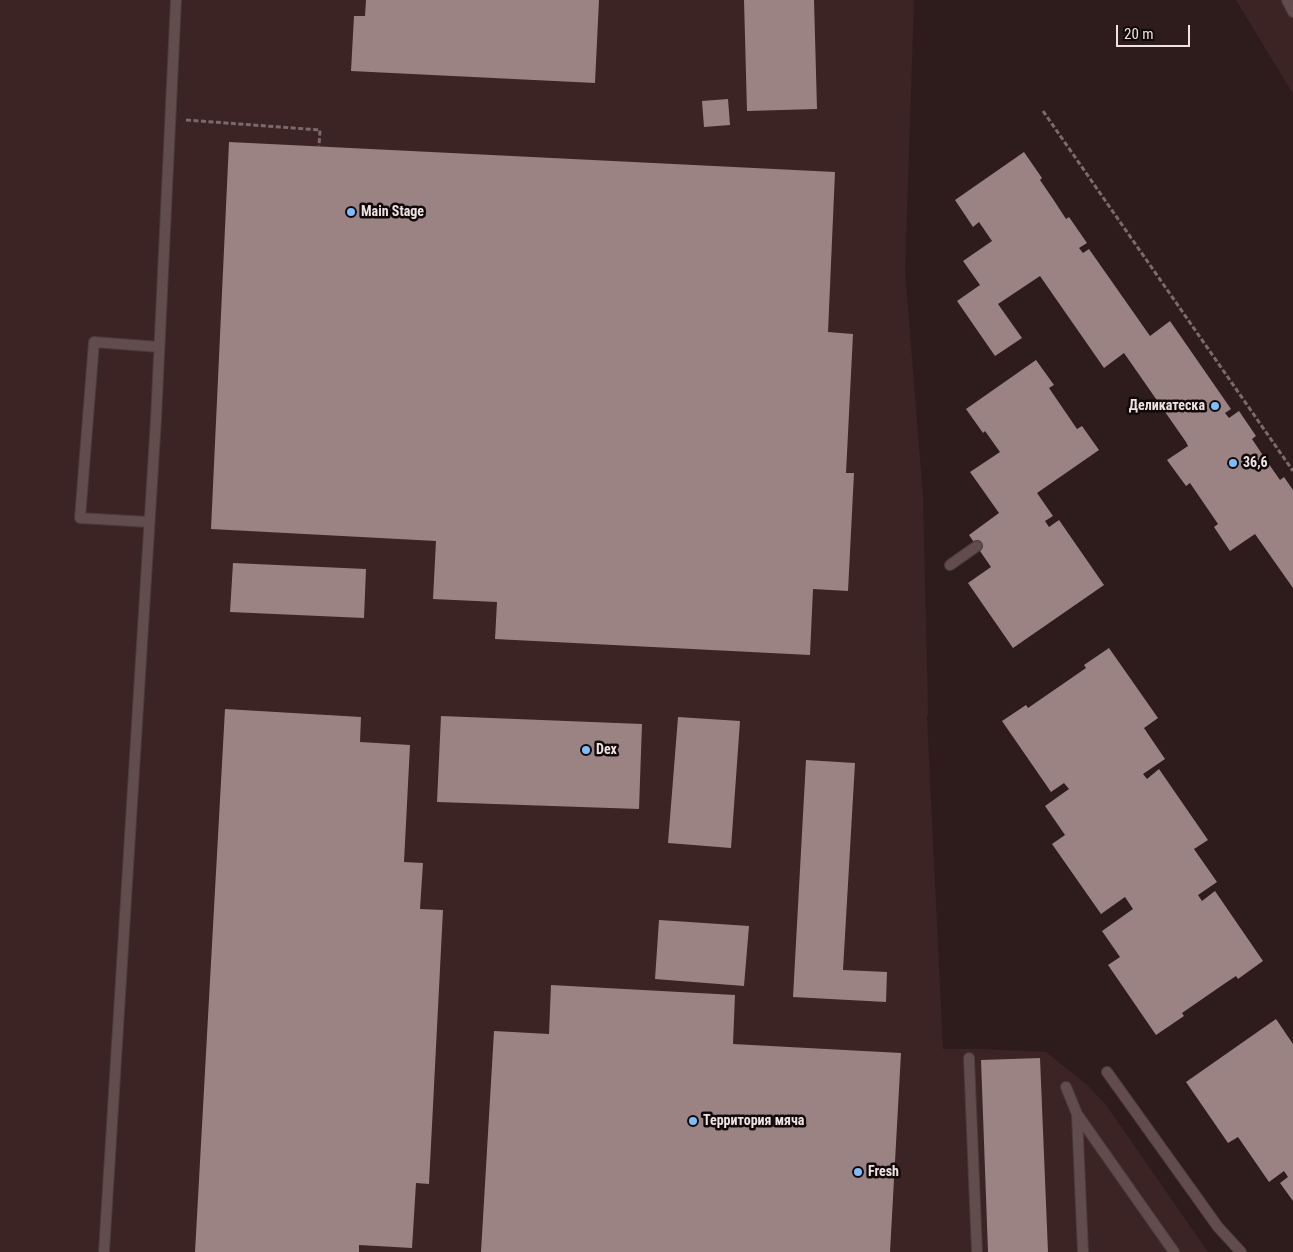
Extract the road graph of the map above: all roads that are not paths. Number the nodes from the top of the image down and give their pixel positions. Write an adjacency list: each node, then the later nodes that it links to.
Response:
1 (176, 0): 4 (lane)
2 (1287, 0): 3 (lane)
3 (1293, 12)
4 (159, 347): 5 (lane); 5 (lane)
5 (149, 522): 12 (lane)
6 (977, 546): 7 (lane)
7 (950, 565)
8 (969, 1058): 13 (lane)
9 (1107, 1072): 16 (lane)
10 (1066, 1087): 11 (lane)
11 (1078, 1114): 14 (lane); 15 (lane)
12 (104, 1252)
13 (977, 1252)
14 (1083, 1252)
15 (1174, 1252)
16 (1241, 1252)

